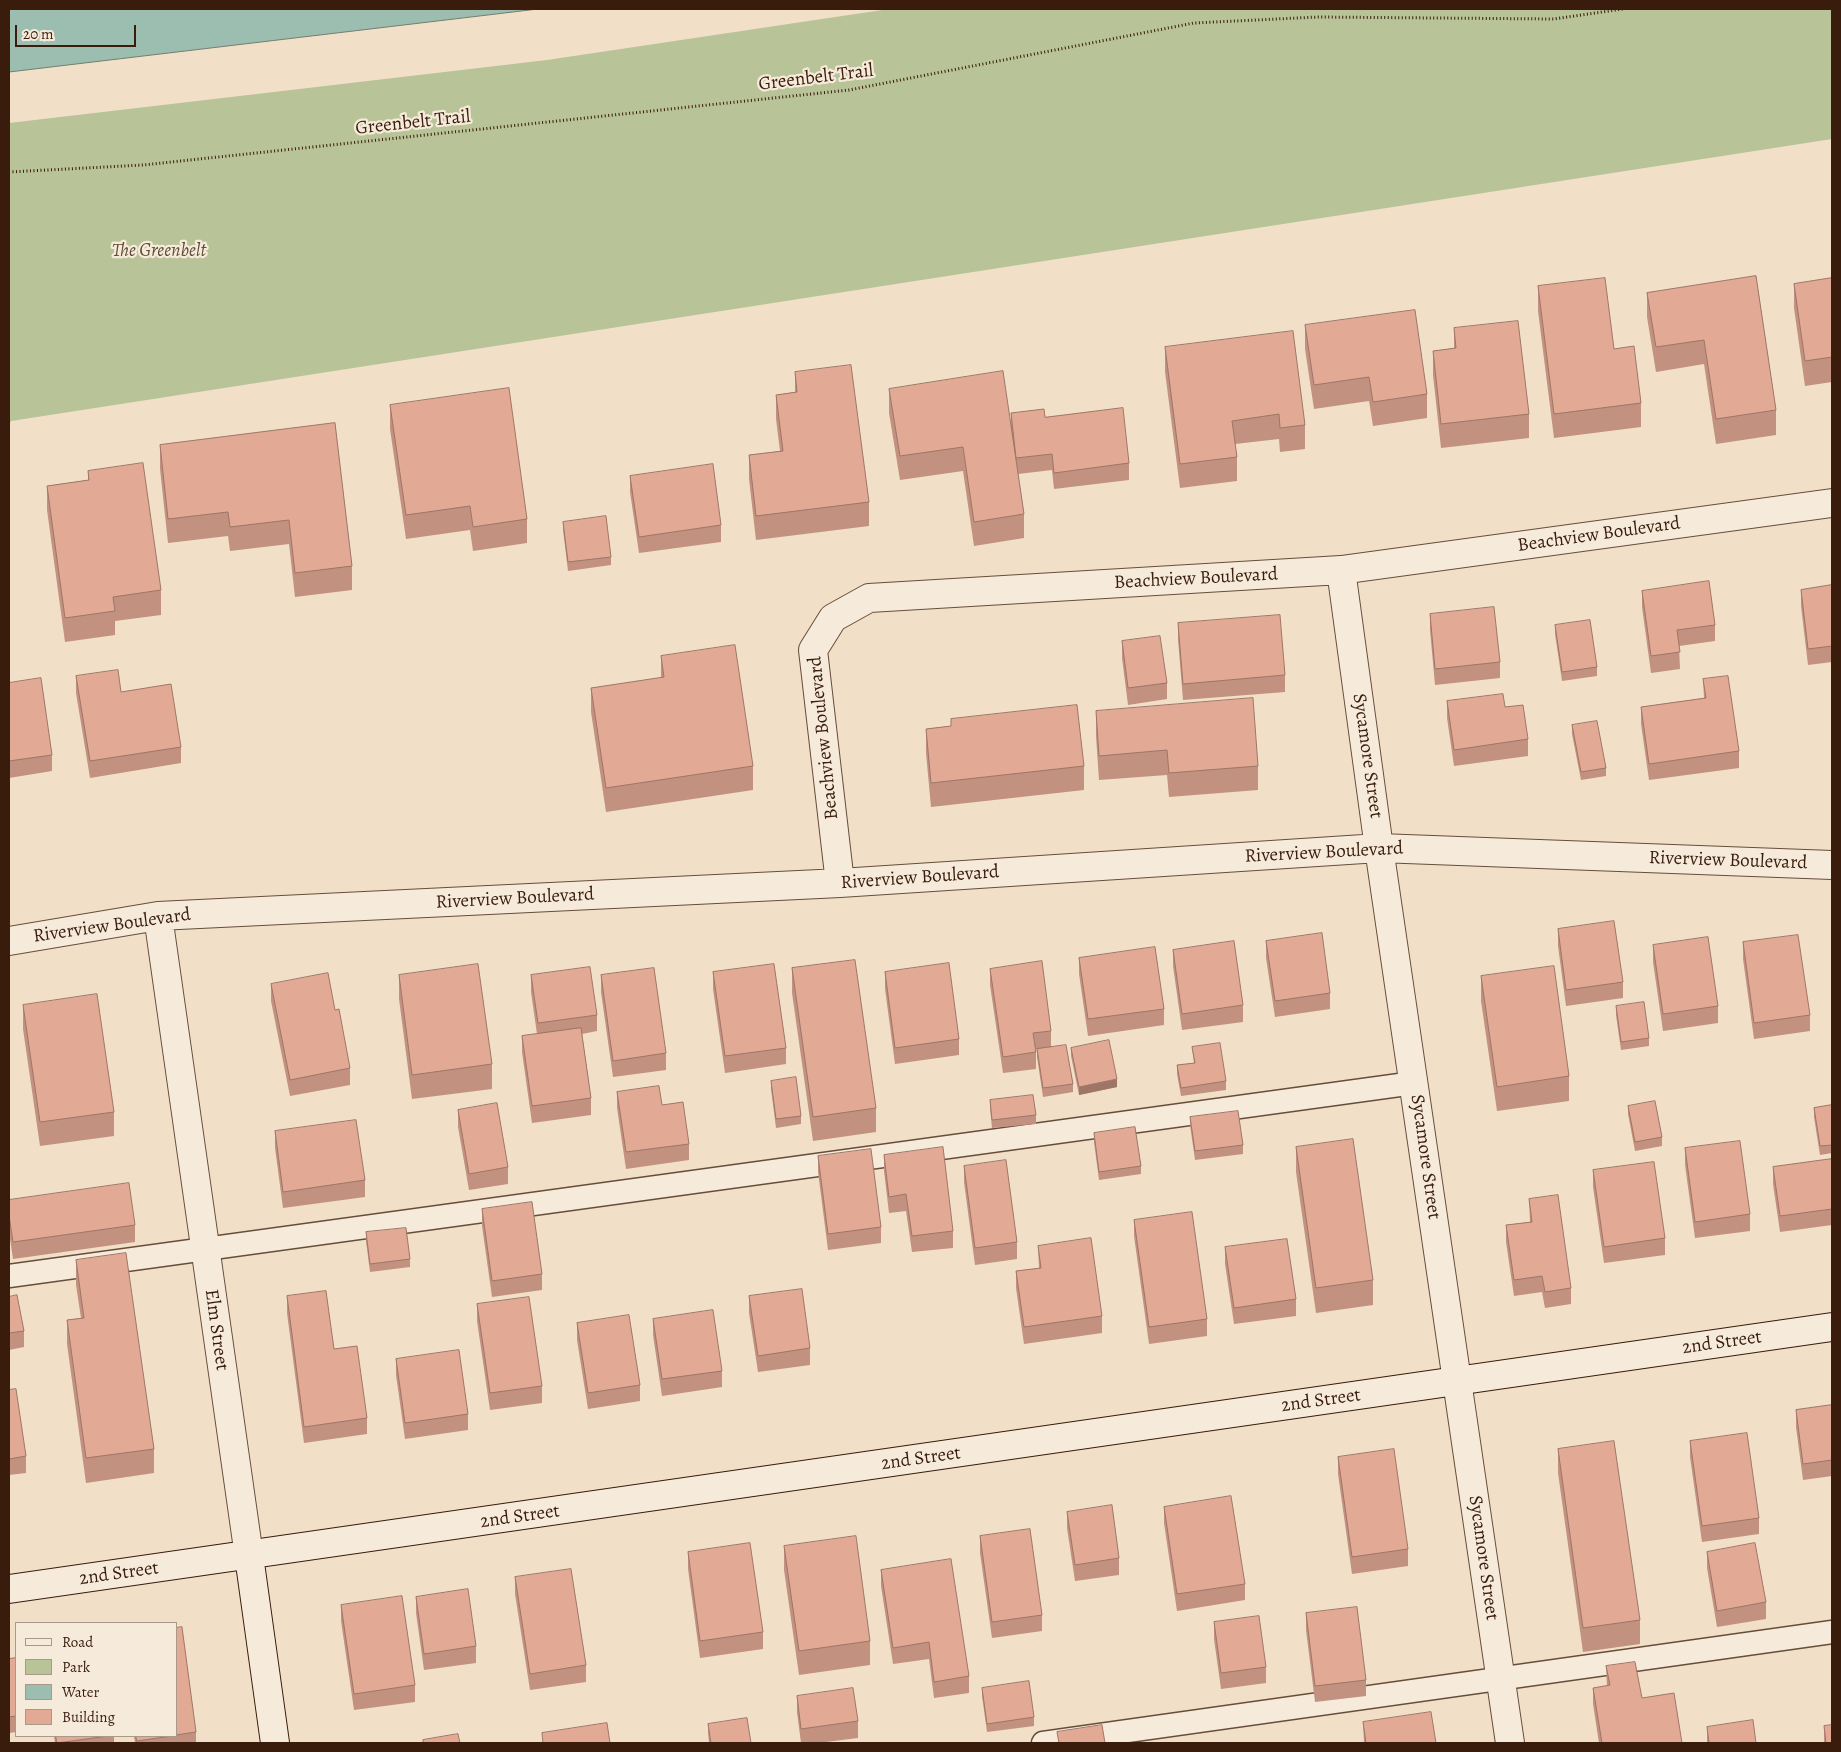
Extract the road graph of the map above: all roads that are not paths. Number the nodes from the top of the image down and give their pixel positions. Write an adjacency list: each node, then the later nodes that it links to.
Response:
1 (1832, 503): 2 (street, Beachview Boulevard)
2 (1341, 570): 3 (street, Sycamore Street); 5 (street, Beachview Boulevard)
3 (1379, 848): 4 (street, Riverview Boulevard); 5 (street, Riverview Boulevard); 8 (street, Sycamore Street)
4 (1832, 865)
5 (840, 883): 6 (street, Riverview Boulevard)
6 (158, 916): 7 (street, Riverview Boulevard); 9 (street, Elm Street)
7 (9, 941)
8 (1414, 1083): 9 (lane); 12 (street, Sycamore Street)
9 (205, 1249): 10 (lane); 13 (street, Elm Street)
10 (9, 1276)
11 (1832, 1327): 12 (street, 2nd Street)
12 (1458, 1381): 13 (street, 2nd Street); 16 (street, Sycamore Street)
13 (249, 1556): 14 (street, 2nd Street); 17 (street, Elm Street)
14 (9, 1590)
15 (1832, 1632): 16 (lane)
16 (1500, 1679): 18 (lane); 19 (street, Sycamore Street)
17 (275, 1743)
18 (1043, 1743)
19 (1510, 1743)

